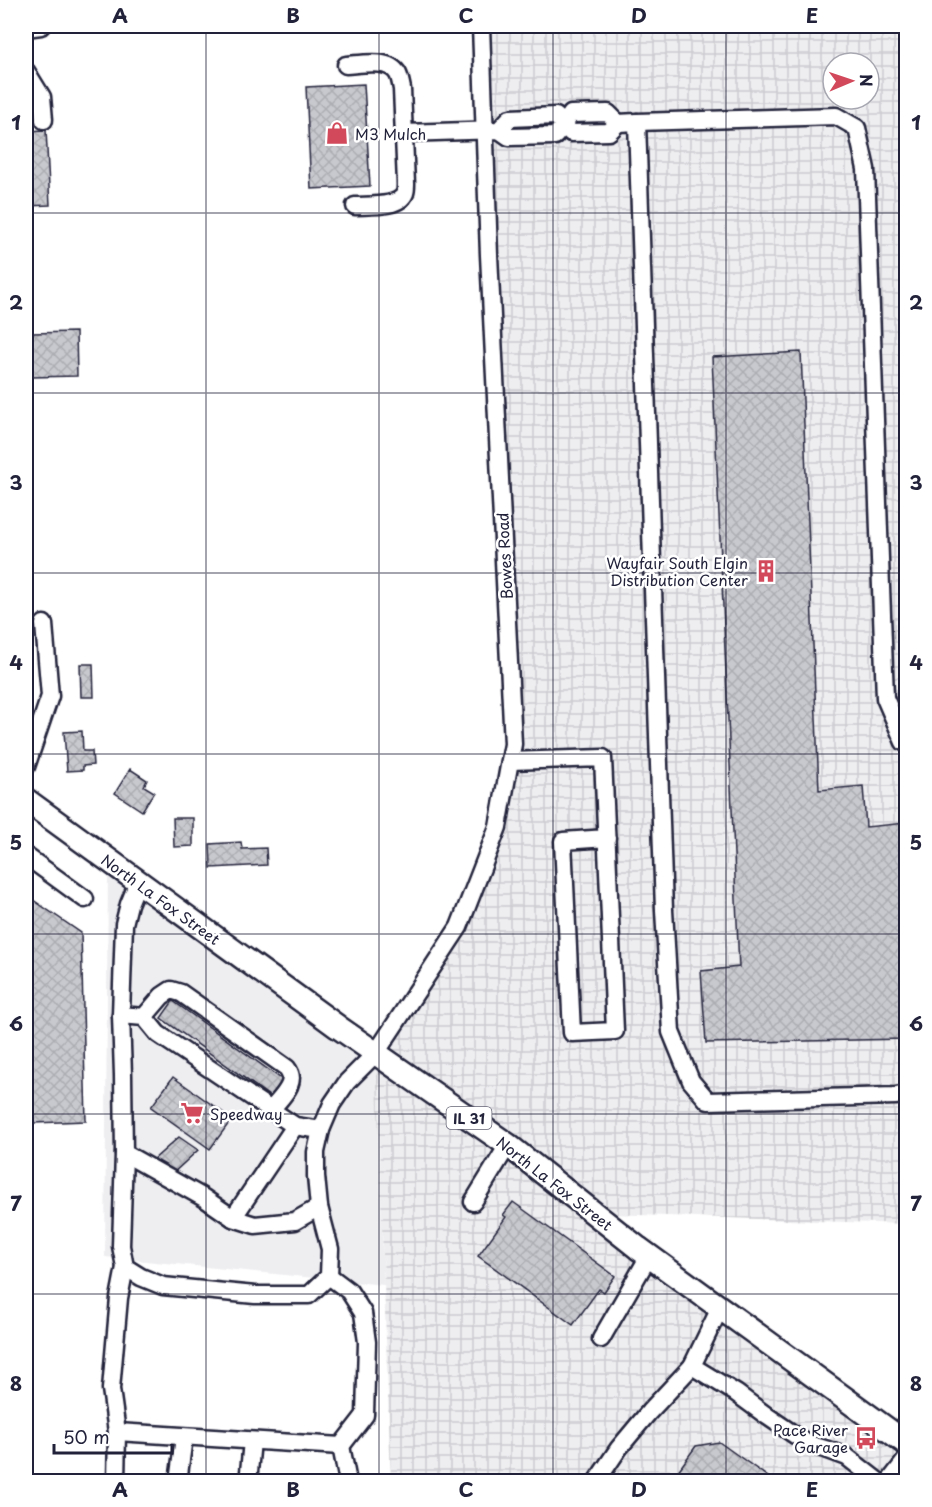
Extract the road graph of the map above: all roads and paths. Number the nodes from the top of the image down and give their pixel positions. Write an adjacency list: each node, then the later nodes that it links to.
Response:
1 (41, 26): 3 (street)
2 (481, 26): 8 (street, Bowes Road)
3 (26, 28)
4 (346, 65): 9 (street)
5 (26, 71): 6 (street)
6 (44, 120)
7 (637, 122): 8 (street); 12 (street); 23 (street)
8 (492, 130): 9 (street); 13 (street, Bowes Road)
9 (404, 133): 10 (street)
10 (355, 206)
11 (44, 624): 14 (street)
12 (906, 743)
13 (510, 761): 16 (street); 22 (street, Bowes Road)
14 (26, 767)
15 (26, 800): 18 (main road, North La Fox Street / IL 31)
16 (607, 838): 16 (street)
17 (26, 856): 19 (street)
18 (138, 882): 20 (street); 22 (main road, North La Fox Street / IL 31)
19 (85, 899)
20 (121, 1015): 21 (street); 28 (street)
21 (144, 1017): 24 (street); 24 (street)
22 (376, 1053): 26 (street, Bowes Road); 27 (main road, North La Fox Street / IL 31)
23 (906, 1094)
24 (271, 1110): 25 (street)
25 (295, 1126): 26 (street); 31 (street)
26 (321, 1131): 30 (street, Bowes Road)
27 (508, 1145): 29 (street); 32 (main road, North La Fox Street / IL 31)
28 (124, 1153): 31 (street); 33 (street)
29 (473, 1202)
30 (319, 1207): 31 (street); 34 (street, Bowes Road)
31 (233, 1218)
32 (649, 1256): 35 (main road, North La Fox Street / IL 31); 36 (street)
33 (125, 1267): 34 (street); 38 (street)
34 (329, 1276): 42 (street)
35 (720, 1308): 37 (street); 41 (main road, North La Fox Street / IL 31)
36 (600, 1339)
37 (692, 1366): 48 (street); 49 (street)
38 (117, 1432): 39 (street); 44 (street)
39 (184, 1437): 40 (street); 45 (street)
40 (252, 1441): 42 (street); 46 (street)
41 (906, 1443)
42 (340, 1446): 47 (street)
43 (906, 1460): 50 (street)
44 (116, 1482)
45 (178, 1482)
46 (248, 1482)
47 (348, 1482)
48 (596, 1482)
49 (879, 1482)
50 (889, 1482)

